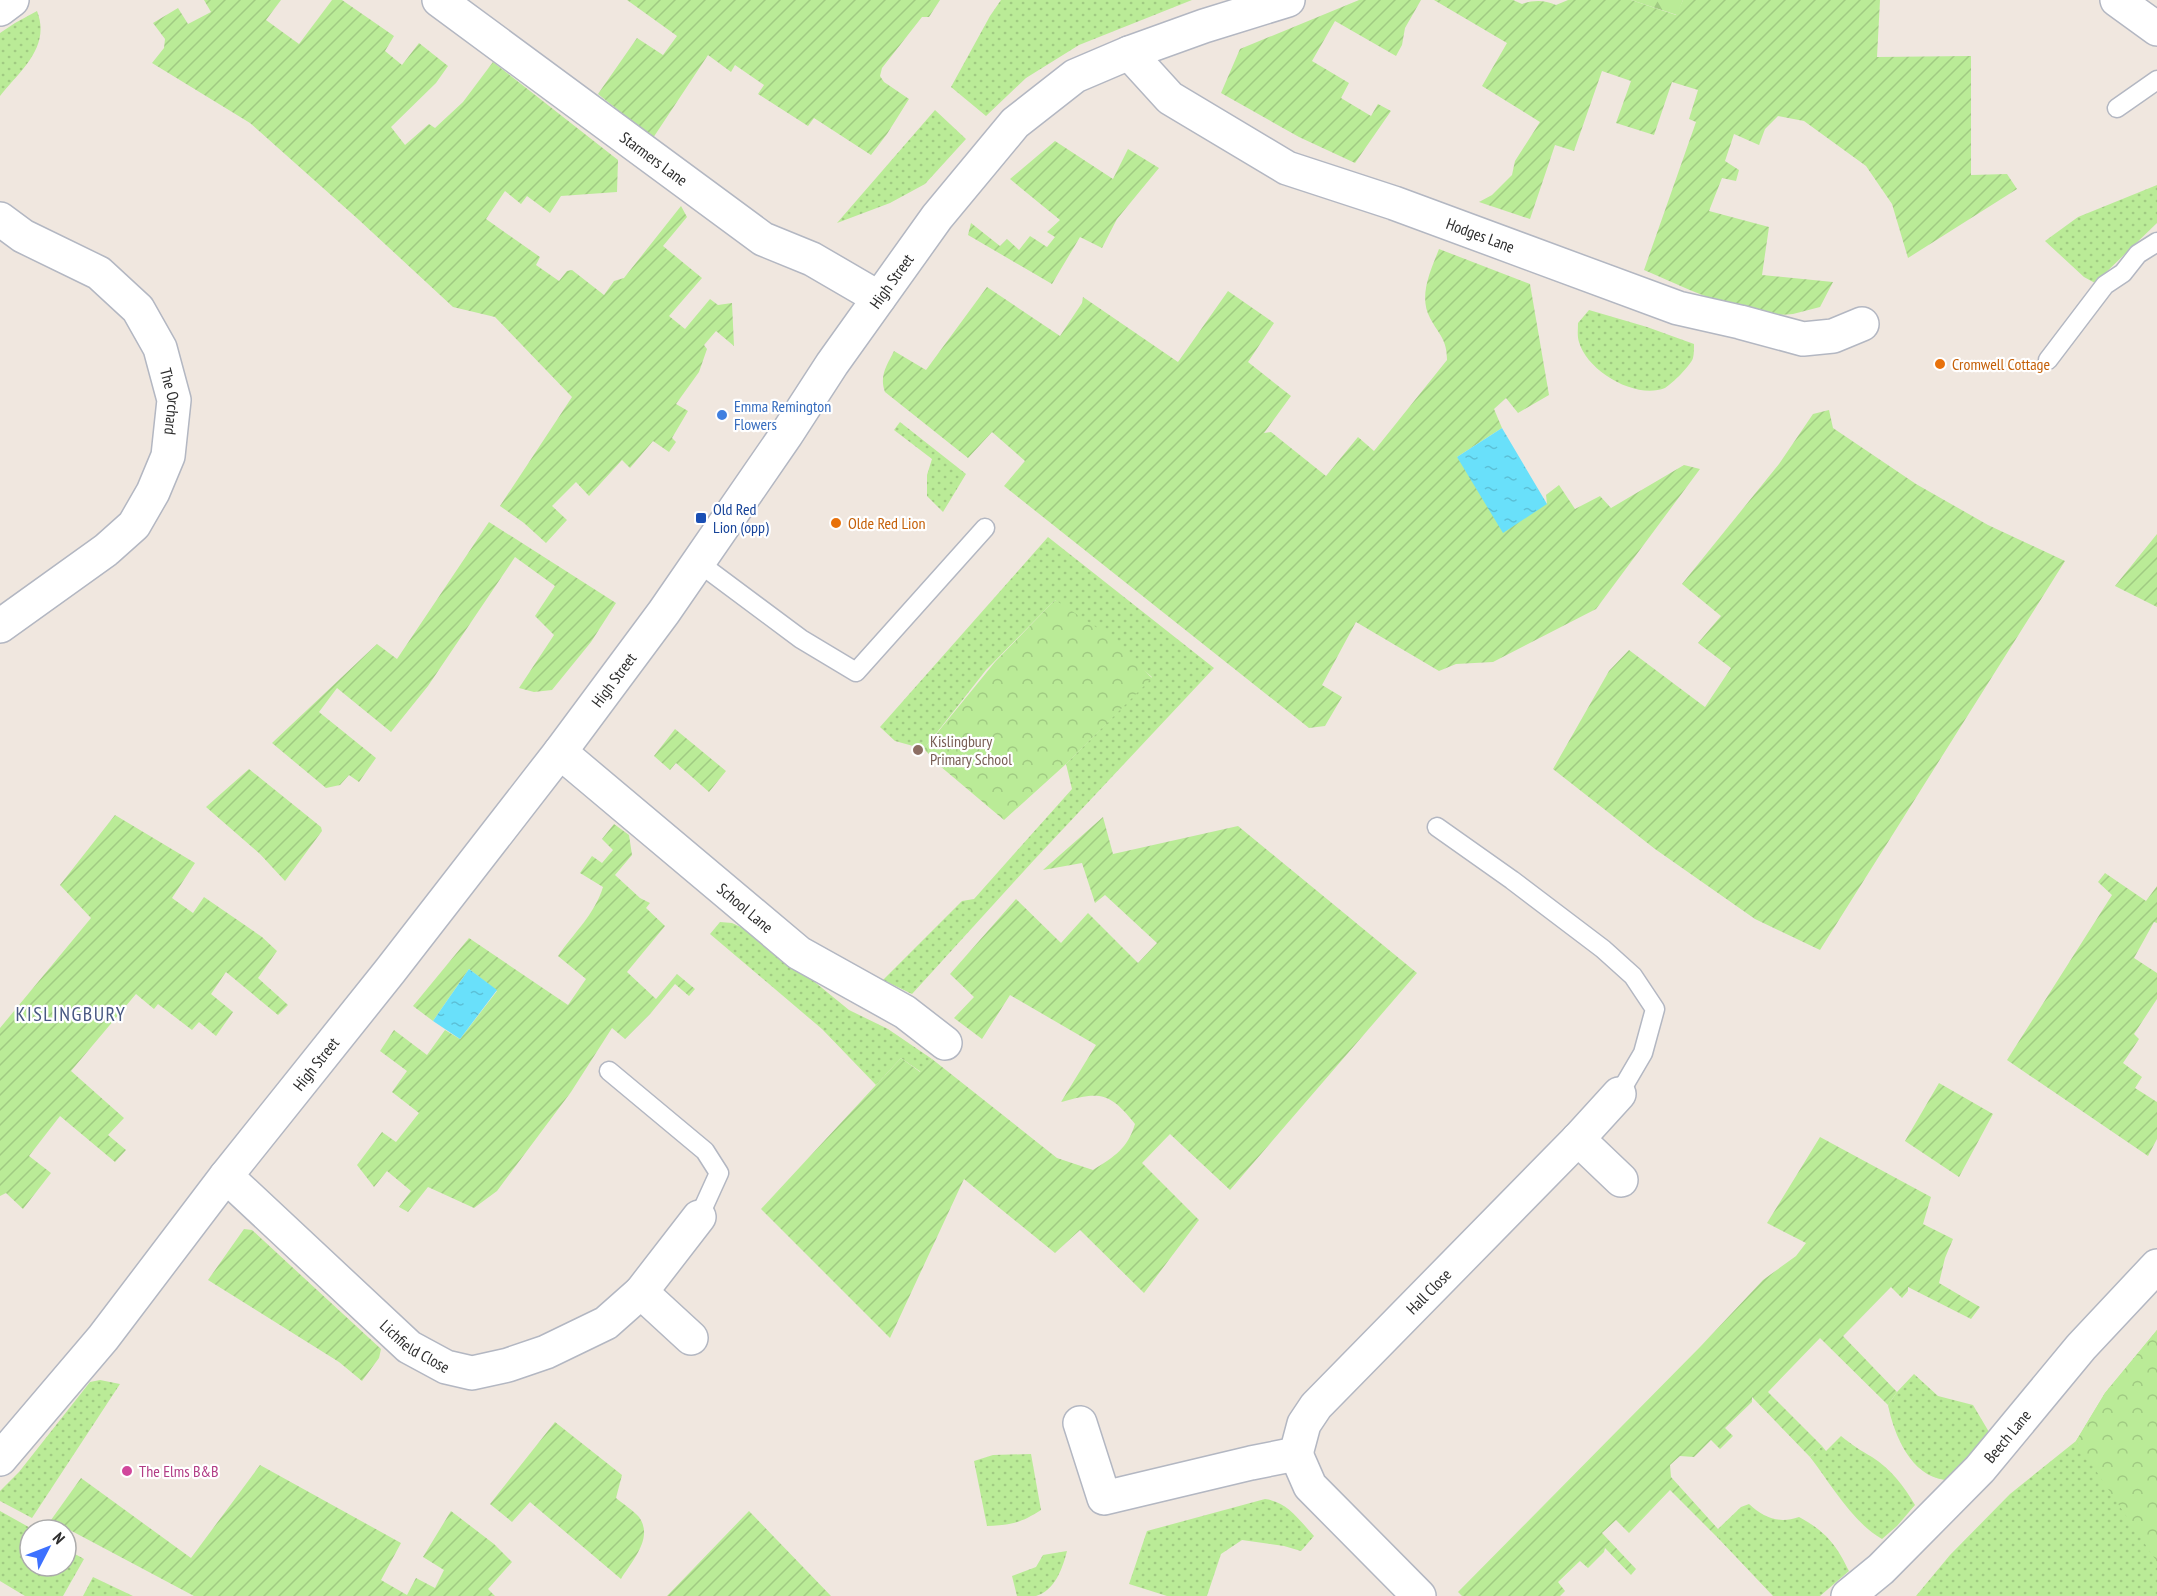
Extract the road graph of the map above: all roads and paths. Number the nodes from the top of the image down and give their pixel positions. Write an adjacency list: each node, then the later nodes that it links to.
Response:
1 (12, 0): 5 (street)
2 (439, 0): 12 (street, Starmers Lane)
3 (2117, 0): 6 (street)
4 (1273, 2): 7 (street, High Street)
5 (0, 9)
6 (2157, 29)
7 (1129, 53): 12 (street, High Street); 13 (street, Hodges Lane)
8 (2157, 81): 9 (lane)
9 (2117, 108)
10 (0, 219): 17 (street, The Orchard)
11 (2157, 242): 14 (lane)
12 (879, 298): 16 (street, High Street)
13 (1862, 324)
14 (2048, 360)
15 (985, 528): 16 (lane)
16 (699, 563): 18 (street, High Street)
17 (0, 626)
18 (560, 752): 20 (street, School Lane); 24 (street, High Street)
19 (1437, 827): 22 (lane)
20 (945, 1043)
21 (609, 1071): 26 (lane)
22 (1619, 1094): 23 (street, Hall Close)
23 (1578, 1139): 25 (street); 31 (street, Hall Close)
24 (226, 1176): 28 (street, Lichfield Close); 32 (street, High Street)
25 (1621, 1180)
26 (699, 1217): 28 (street, Lichfield Close)
27 (2157, 1266): 34 (street, Beech Lane)
28 (641, 1292): 29 (street)
29 (692, 1338)
30 (1080, 1423): 31 (street)
31 (1296, 1454): 33 (street)
32 (0, 1459)
33 (1419, 1596)
34 (1848, 1596)

